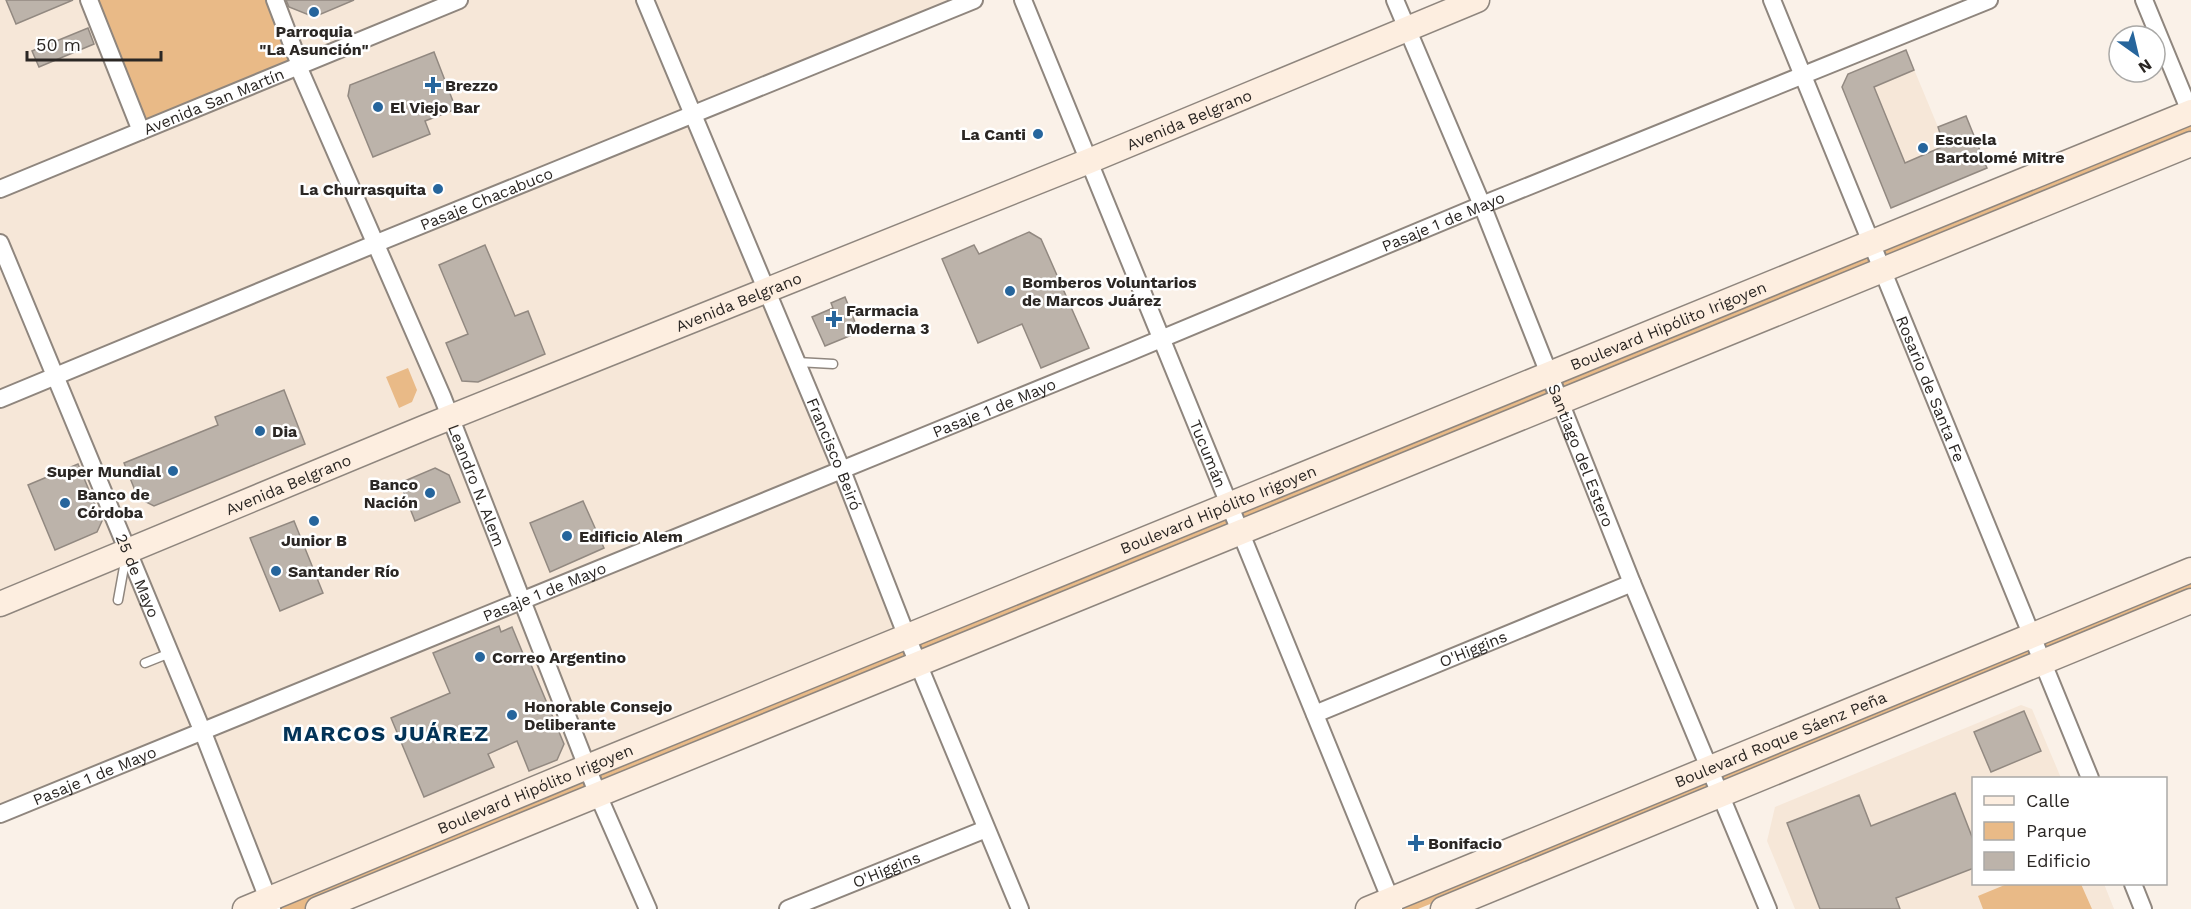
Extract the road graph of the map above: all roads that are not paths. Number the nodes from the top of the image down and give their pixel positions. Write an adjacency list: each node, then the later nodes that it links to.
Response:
1 (89, 0): 17 (street)
2 (275, 0): 13 (street, Leandro N. Alem)
3 (645, 0): 16 (street, Francisco Beiró)
4 (974, 0): 16 (street, Pasaje Chacabuco)
5 (1023, 0): 19 (street, Tucumán)
6 (1395, 0): 12 (street, Santiago del Estero)
7 (1477, 0): 12 (street, Avenida Belgrano)
8 (1772, 0): 14 (street, Rosario de Santa Fe)
9 (1989, 0): 14 (street, Pasaje 1 de Mayo)
10 (2144, 0): 15 (street)
11 (448, 2): 13 (street, Avenida San Martín)
12 (1407, 28): 19 (street, Avenida Belgrano); 21 (street, Santiago del Estero)
13 (298, 66): 17 (street, Avenida San Martín); 24 (street, Leandro N. Alem)
14 (1803, 75): 21 (street, Pasaje 1 de Mayo); 22 (street, Rosario de Santa Fe)
15 (2191, 113): 22 (street, Boulevard Hipólito Irigoyen)
16 (694, 115): 24 (street, Pasaje Chacabuco); 26 (street, Francisco Beiró)
17 (141, 131): 20 (street, Avenida San Martín)
18 (2191, 144): 25 (street, Boulevard Hipólito Irigoyen)
19 (1089, 161): 26 (street, Avenida Belgrano); 27 (street, Tucumán)
20 (0, 189)
21 (1482, 205): 27 (street, Pasaje 1 de Mayo); 30 (street, Santiago del Estero)
22 (1871, 242): 25 (street, Rosario de Santa Fe); 30 (street, Boulevard Hipólito Irigoyen)
23 (0, 243): 31 (street, 25 de Mayo)
24 (376, 243): 31 (street, Pasaje Chacabuco); 34 (street, Leandro N. Alem)
25 (1882, 269): 33 (street, Boulevard Hipólito Irigoyen); 45 (street, Rosario de Santa Fe)
26 (768, 291): 28 (street, Francisco Beiró); 34 (street, Avenida Belgrano)
27 (1161, 338): 35 (street, Pasaje 1 de Mayo); 36 (street, Tucumán)
28 (797, 362): 29 (lane); 35 (street, Francisco Beiró)
29 (833, 364)
30 (1549, 375): 33 (street, Santiago del Estero); 36 (street, Boulevard Hipólito Irigoyen)
31 (56, 376): 32 (street, Pasaje Chacabuco); 38 (street, 25 de Mayo)
32 (0, 399)
33 (1559, 400): 37 (street, Boulevard Hipólito Irigoyen); 40 (street, Santiago del Estero)
34 (450, 418): 38 (street, Avenida Belgrano); 42 (street, Leandro N. Alem)
35 (842, 468): 42 (street, Pasaje 1 de Mayo); 46 (street, Francisco Beiró)
36 (1229, 505): 37 (street, Tucumán); 46 (street, Boulevard Hipólito Irigoyen)
37 (1239, 530): 50 (street, Boulevard Hipólito Irigoyen); 51 (street, Tucumán)
38 (127, 551): 41 (lane); 44 (street, Avenida Belgrano); 47 (street, 25 de Mayo)
39 (2191, 570): 45 (street, Boulevard Roque Sáenz Peña)
40 (1632, 583): 51 (street, O'Higgins); 54 (street, Santiago del Estero)
41 (118, 600)
42 (522, 600): 52 (street, Pasaje 1 de Mayo); 53 (street, Leandro N. Alem)
43 (2191, 601): 48 (street, Boulevard Roque Sáenz Peña)
44 (0, 604)
45 (2032, 636): 48 (street, Rosario de Santa Fe); 54 (street, Boulevard Roque Sáenz Peña)
46 (907, 637): 50 (street, Francisco Beiró); 53 (street, Boulevard Hipólito Irigoyen)
47 (170, 653): 49 (lane); 52 (street, 25 de Mayo)
48 (2042, 661): 55 (street, Rosario de Santa Fe); 56 (street, Boulevard Roque Sáenz Peña)
49 (145, 663)
50 (919, 664): 57 (street, Boulevard Hipólito Irigoyen); 59 (street, Francisco Beiró)
51 (1315, 714): 62 (street, Tucumán)
52 (202, 730): 58 (street, Pasaje 1 de Mayo); 61 (street, 25 de Mayo)
53 (587, 767): 57 (street, Leandro N. Alem); 61 (street, Boulevard Hipólito Irigoyen)
54 (1710, 768): 56 (street, Santiago del Estero); 62 (street, Boulevard Roque Sáenz Peña)
55 (2090, 777)
56 (1721, 794): 69 (street, Boulevard Roque Sáenz Peña); 70 (street, Santiago del Estero)
57 (598, 795): 64 (street, Boulevard Hipólito Irigoyen); 65 (street, Leandro N. Alem)
58 (0, 814)
59 (986, 829): 66 (street, O'Higgins); 67 (street, Francisco Beiró)
60 (2133, 885): 71 (street)
61 (270, 904): 63 (street, Boulevard Hipólito Irigoyen)
62 (1392, 904): 68 (street, Boulevard Roque Sáenz Peña)
63 (245, 909)
64 (318, 909)
65 (648, 909)
66 (788, 909)
67 (1020, 909)
68 (1368, 909)
69 (1443, 909)
70 (1768, 909)
71 (2143, 909)

